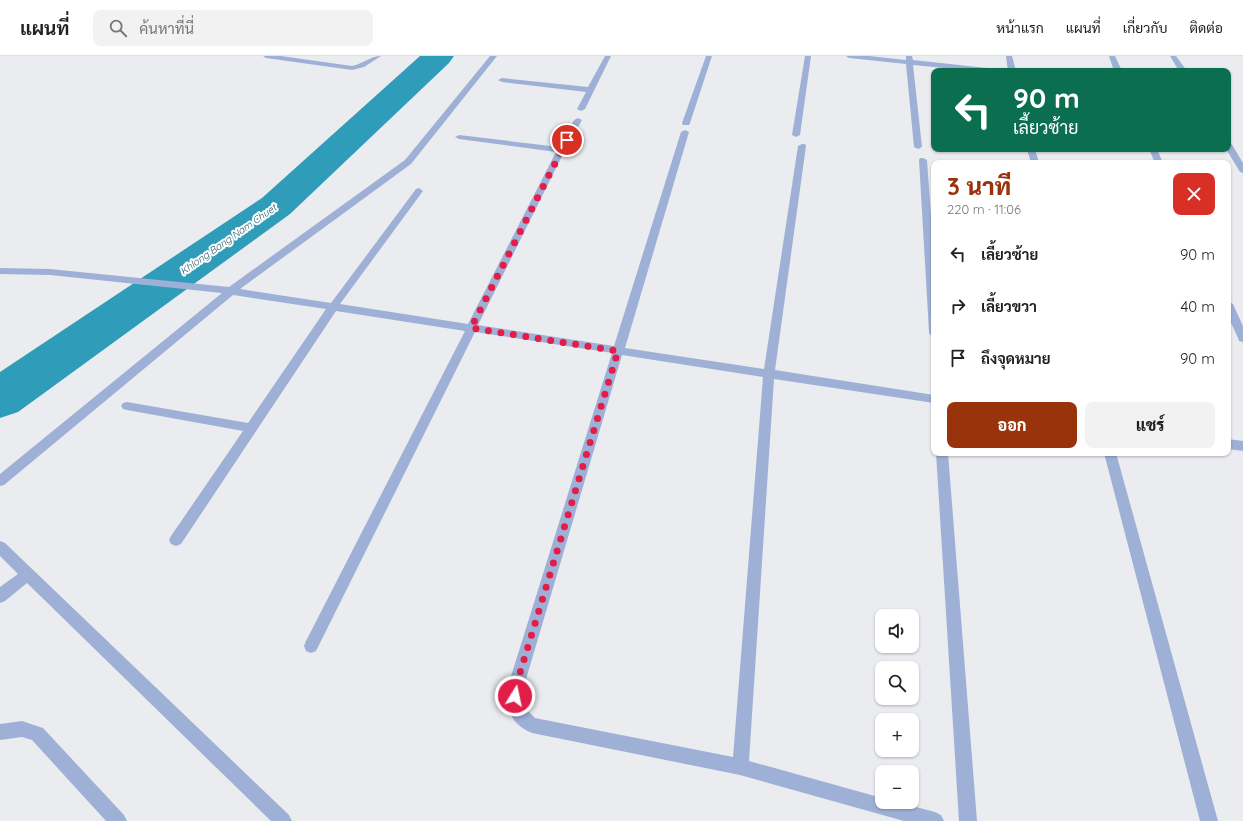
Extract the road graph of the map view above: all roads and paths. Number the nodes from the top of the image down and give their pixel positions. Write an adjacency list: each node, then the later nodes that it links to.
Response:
1 (266, 56): 2 (street)
2 (378, 56)
3 (494, 56): 27 (street)
4 (608, 56): 17 (street)
5 (709, 56): 32 (street)
6 (808, 56): 33 (street)
7 (849, 56): 11 (street)
8 (1008, 56): 13 (street)
9 (1112, 56): 14 (street)
10 (1173, 56): 15 (street)
11 (909, 59): 12 (street); 19 (street)
12 (974, 68)
13 (1011, 68)
14 (1117, 68)
15 (1181, 68)
16 (502, 80): 17 (street)
17 (591, 90): 20 (street)
18 (459, 137): 20 (street)
19 (918, 147)
20 (561, 150): 30 (street)
21 (1231, 150): 23 (street)
22 (923, 160): 26 (street)
23 (1243, 170)
24 (419, 191): 28 (street)
25 (0, 271): 27 (street)
26 (931, 285)
27 (231, 291): 28 (street); 41 (street)
28 (333, 307): 30 (street); 36 (street)
29 (1231, 311): 31 (street)
30 (471, 328): 32 (street); 46 (street)
31 (1243, 338)
32 (618, 351): 33 (street); 48 (street)
33 (770, 374): 34 (street); 48 (street)
34 (931, 399)
35 (127, 406): 36 (street)
36 (251, 428): 42 (street)
37 (1231, 444): 38 (street)
38 (1243, 446)
39 (942, 456): 52 (street)
40 (1111, 456): 53 (street)
41 (0, 481)
42 (176, 540)
43 (0, 547): 44 (street)
44 (28, 574): 45 (street); 50 (street)
45 (0, 596)
46 (311, 646)
47 (0, 732): 49 (street)
48 (740, 767): 51 (street)
49 (118, 821)
50 (283, 821)
51 (935, 821)
52 (968, 821)
53 (1209, 821)

